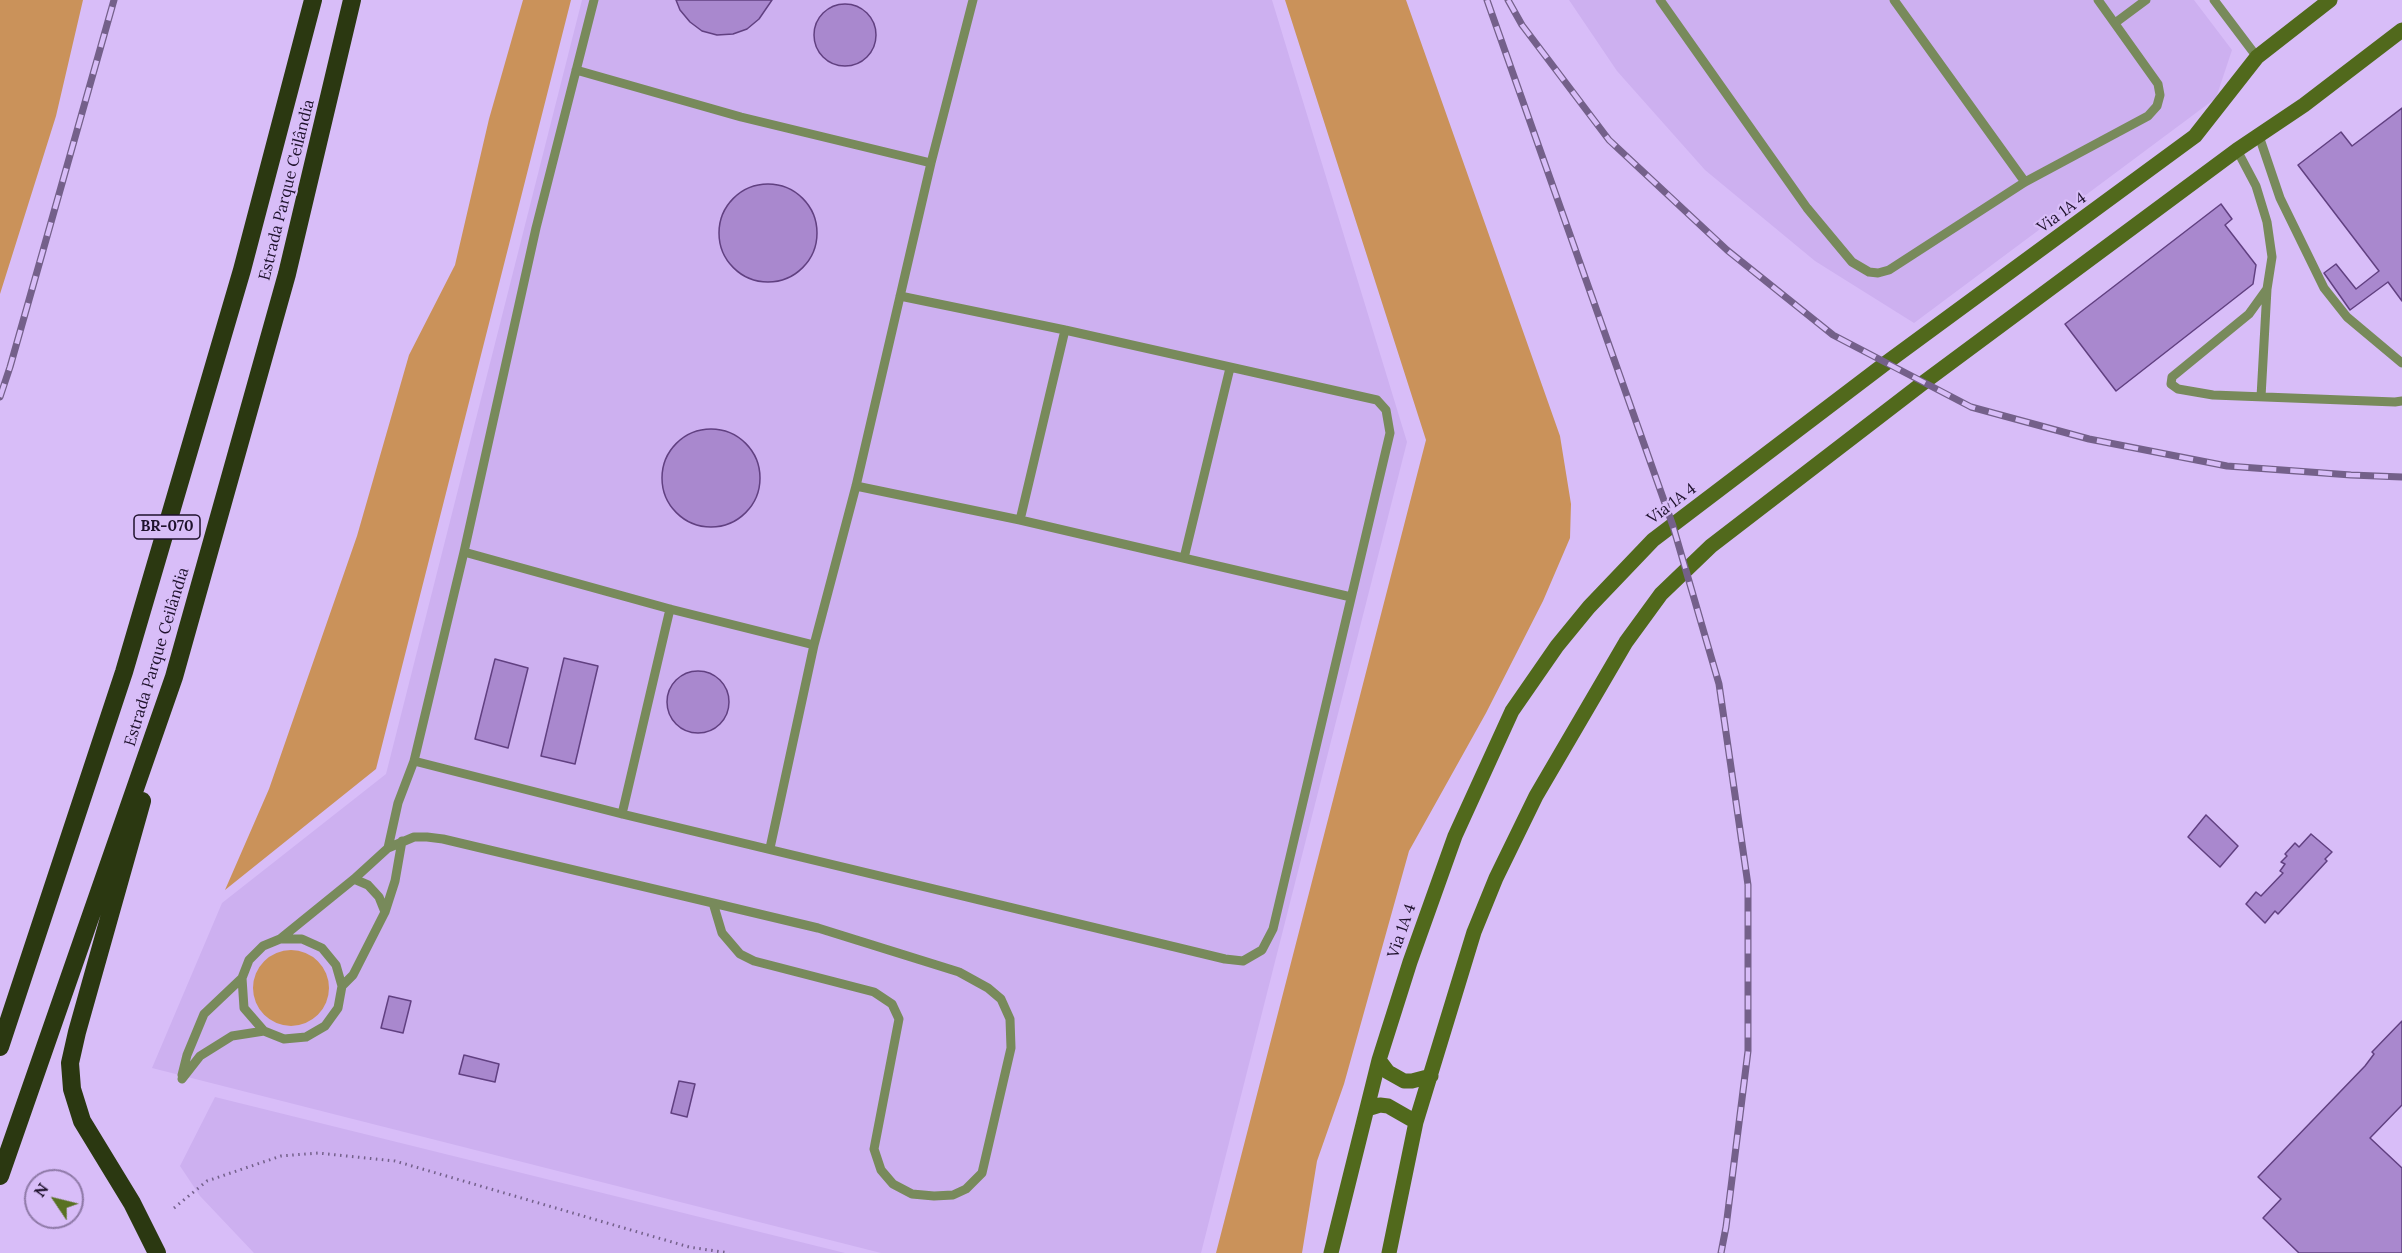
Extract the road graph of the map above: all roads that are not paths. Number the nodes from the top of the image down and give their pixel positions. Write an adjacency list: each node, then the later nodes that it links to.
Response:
1 (314, 0): 46 (highway, Estrada Parque Ceilândia / BR-070)
2 (352, 0): 33 (highway, Estrada Parque Ceilândia / BR-070)
3 (594, 0): 14 (lane)
4 (973, 0): 17 (lane)
5 (1660, 0): 18 (lane)
6 (1894, 0): 18 (lane)
7 (2098, 0): 11 (lane)
8 (2146, 0): 11 (lane)
9 (2214, 0): 13 (lane)
10 (2330, 0): 13 (main road, Via 1A 4)
11 (2115, 23): 18 (lane)
12 (2402, 30): 15 (main road)
13 (2257, 57): 47 (main road, Via 1A 4)
14 (576, 69): 17 (lane); 28 (lane)
15 (2259, 136): 16 (main road); 22 (lane)
16 (2237, 150): 19 (lane); 48 (main road)
17 (932, 163): 20 (lane)
18 (2025, 182)
19 (2267, 289): 24 (lane); 24 (lane)
20 (900, 296): 21 (lane); 26 (lane)
21 (1065, 330): 23 (lane); 27 (lane)
22 (2402, 363)
23 (1230, 368): 29 (lane); 30 (lane)
24 (2261, 397): 25 (lane)
25 (2402, 400)
26 (856, 486): 27 (lane); 32 (lane)
27 (1020, 520): 29 (lane)
28 (464, 552): 31 (lane); 34 (lane)
29 (1184, 558): 30 (lane)
30 (1351, 597): 38 (lane)
31 (670, 609): 32 (lane); 35 (lane)
32 (814, 645): 38 (lane)
33 (174, 677): 51 (highway, Estrada Parque Ceilândia / BR-070); 52 (highway)
34 (414, 761): 35 (lane); 37 (lane)
35 (622, 813): 38 (lane)
36 (402, 841): 37 (lane); 40 (lane); 41 (lane)
37 (388, 848): 39 (lane)
38 (770, 848)
39 (354, 879): 41 (lane); 42 (lane)
40 (713, 903): 40 (lane)
41 (385, 912): 44 (lane)
42 (280, 939): 43 (lane); 44 (lane)
43 (242, 978): 45 (lane); 45 (lane)
44 (342, 986): 45 (lane)
45 (264, 1031)
46 (0, 1047)
47 (1379, 1060): 48 (main road); 49 (main road, Via 1A 4)
48 (1431, 1076): 50 (main road)
49 (1367, 1109): 50 (main road); 53 (main road, Via 1A 4)
50 (1416, 1122): 54 (main road)
51 (0, 1176)
52 (157, 1253)
53 (1331, 1253)
54 (1389, 1253)

